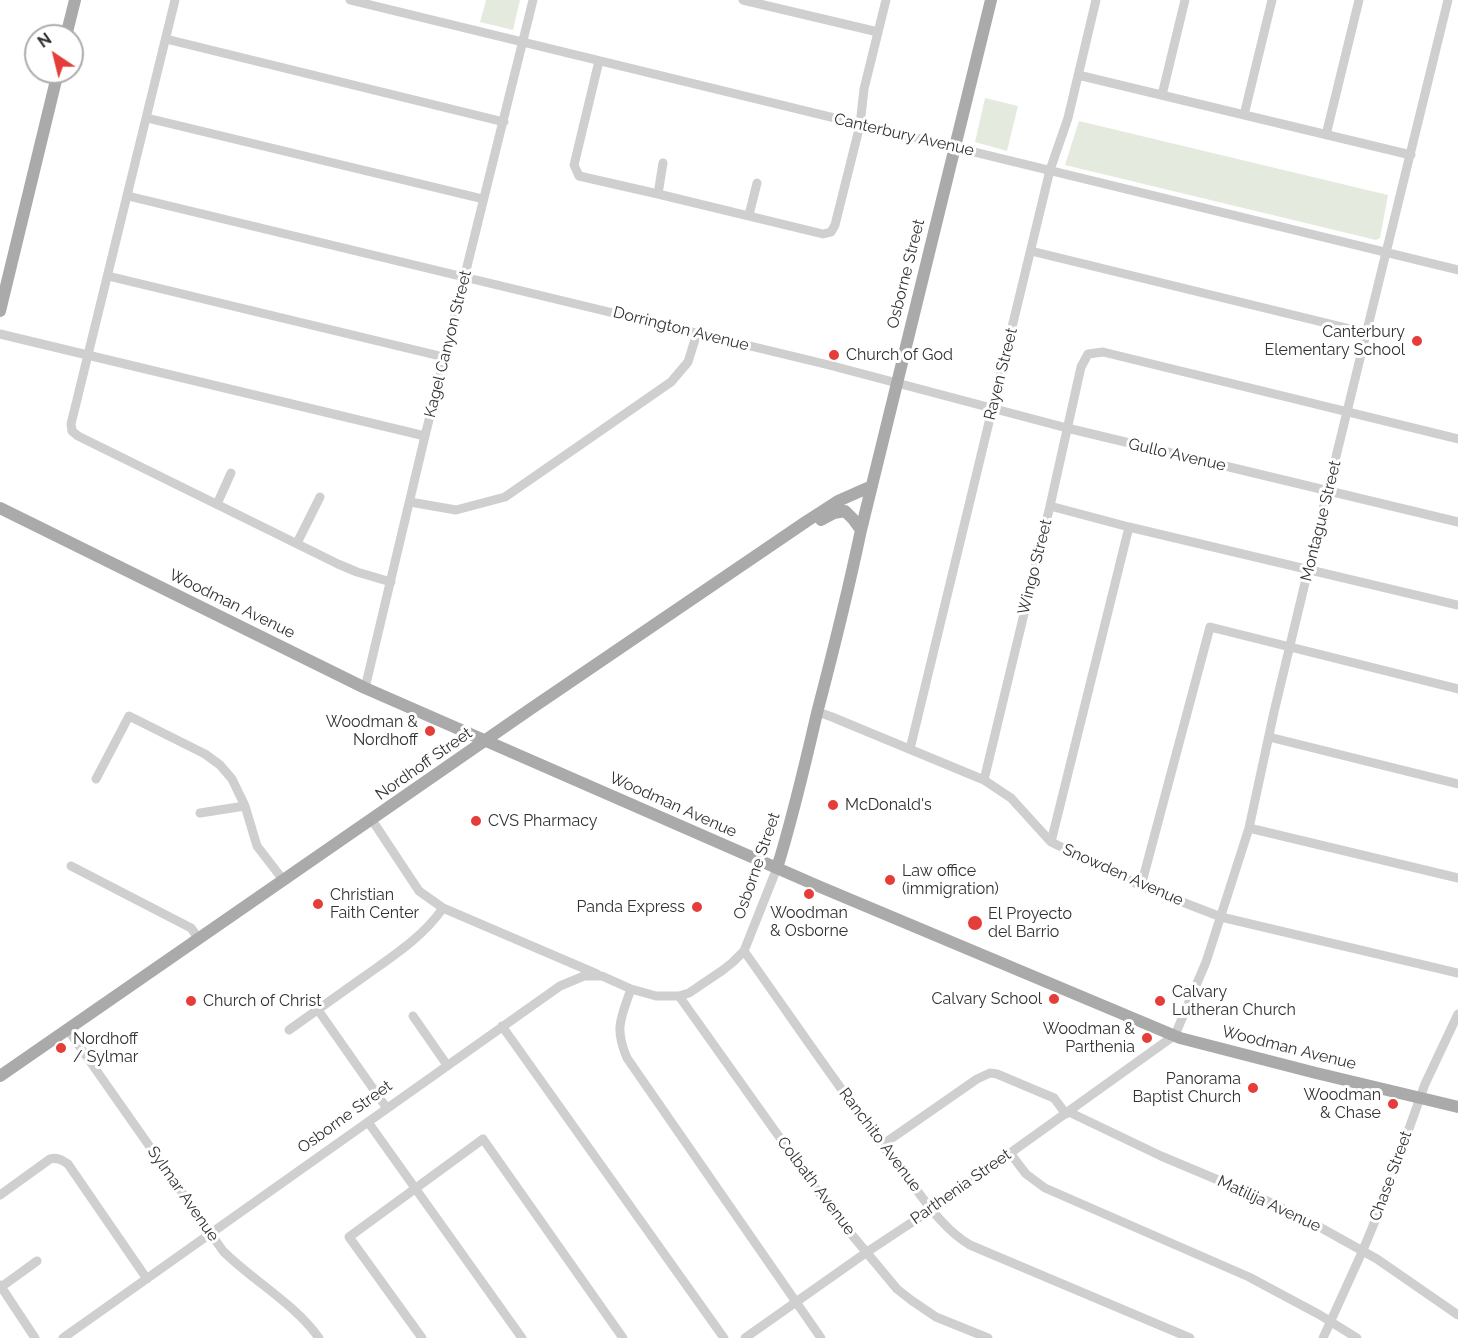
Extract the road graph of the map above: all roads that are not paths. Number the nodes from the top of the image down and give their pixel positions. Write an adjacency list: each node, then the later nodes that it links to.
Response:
1 (75, 0): 13 (main road)
2 (175, 0): 15 (street)
3 (350, 0): 16 (street, Canterbury Avenue)
4 (533, 0): 16 (street, Kagel Canyon Street)
5 (743, 0): 14 (street)
6 (886, 0): 14 (street)
7 (991, 0): 26 (main road, Osborne Street)
8 (1096, 0): 18 (street, Rayen Street)
9 (1185, 0): 20 (street)
10 (1272, 0): 21 (street)
11 (1359, 0): 25 (street)
12 (1448, 0): 27 (street, Montague Street)
13 (69, 24)
14 (878, 32): 24 (street)
15 (166, 39): 22 (street); 23 (street)
16 (522, 42): 17 (street, Canterbury Avenue); 23 (street, Kagel Canyon Street)
17 (599, 61): 24 (street, Canterbury Avenue); 31 (street)
18 (1078, 75): 20 (street); 29 (street, Rayen Street)
19 (54, 84): 40 (main road)
20 (1162, 95): 21 (street)
21 (1244, 115): 25 (street)
22 (147, 118): 32 (street); 33 (street)
23 (504, 122): 33 (street, Kagel Canyon Street)
24 (860, 125): 26 (street, Canterbury Avenue); 34 (street)
25 (1326, 135): 27 (street)
26 (955, 147): 29 (street, Canterbury Avenue); 46 (main road, Osborne Street)
27 (1411, 155): 36 (street, Montague Street)
28 (663, 163): 31 (street)
29 (1050, 170): 35 (street, Rayen Street); 36 (street, Canterbury Avenue)
30 (757, 183): 34 (street)
31 (658, 194): 34 (street)
32 (128, 196): 38 (street); 39 (street)
33 (483, 199): 39 (street, Kagel Canyon Street)
34 (749, 215)
35 (1031, 251): 43 (street); 47 (street, Rayen Street)
36 (1386, 253): 37 (street, Canterbury Avenue); 43 (street, Montague Street)
37 (1458, 270)
38 (108, 276): 44 (street); 45 (street)
39 (465, 277): 42 (street, Dorrington Avenue); 45 (street, Kagel Canyon Street)
40 (0, 311)
41 (0, 333): 44 (street)
42 (697, 333): 46 (street, Dorrington Avenue); 56 (street)
43 (1367, 333): 48 (street, Montague Street)
44 (88, 355): 50 (street); 57 (street)
45 (444, 357): 50 (street, Kagel Canyon Street)
46 (897, 382): 47 (street, Gullo Avenue); 53 (main road, Osborne Street)
47 (992, 409): 49 (street, Gullo Avenue); 74 (street, Rayen Street)
48 (1348, 412): 49 (street, Wingo Street); 51 (street); 54 (street, Montague Street)
49 (1067, 429): 54 (street, Gullo Avenue); 58 (street, Wingo Street)
50 (425, 436): 56 (street, Kagel Canyon Street)
51 (1458, 439)
52 (231, 473): 57 (street)
53 (872, 486): 60 (main road, Nordhoff Street); 63 (main road, Osborne Street)
54 (1328, 491): 61 (street, Gullo Avenue); 65 (street, Montague Street)
55 (320, 497): 64 (street)
56 (410, 502): 66 (street, Kagel Canyon Street)
57 (217, 504): 64 (street)
58 (1050, 506): 62 (street); 76 (street, Wingo Street)
59 (0, 508): 69 (main road, Woodman Avenue)
60 (807, 521): 63 (main road); 73 (main road, Nordhoff Street)
61 (1458, 522)
62 (1130, 527): 65 (street); 82 (street)
63 (861, 531): 71 (main road, Osborne Street)
64 (297, 543): 66 (street)
65 (1309, 569): 67 (street); 68 (street, Montague Street)
66 (391, 582): 69 (street, Kagel Canyon Street)
67 (1458, 606)
68 (1290, 647): 70 (street); 72 (street, Montague Street); 87 (street)
69 (365, 688): 73 (main road, Woodman Avenue)
70 (1458, 689)
71 (818, 712): 74 (street, Snowden Avenue); 84 (main road, Osborne Street)
72 (1269, 737): 77 (street); 81 (street, Montague Street)
73 (486, 741): 80 (main road, Nordhoff Street); 84 (main road, Woodman Avenue)
74 (910, 749): 76 (street, Snowden Avenue)
75 (96, 779): 78 (street)
76 (984, 780): 82 (street, Snowden Avenue)
77 (1458, 784)
78 (245, 806): 79 (street); 86 (street)
79 (200, 813)
80 (372, 820): 86 (main road, Nordhoff Street); 88 (street)
81 (1249, 828): 85 (street); 89 (street, Montague Street)
82 (1051, 842): 87 (street, Snowden Avenue)
83 (71, 866): 90 (street)
84 (777, 868): 91 (street, Osborne Street); 102 (main road, Woodman Avenue)
85 (1458, 878)
86 (284, 881): 90 (main road, Nordhoff Street)
87 (1141, 886): 89 (street, Snowden Avenue)
88 (442, 908): 93 (street); 96 (street)
89 (1221, 917): 92 (street, Snowden Avenue); 102 (street, Montague Street)
90 (200, 939): 100 (main road, Nordhoff Street)
91 (744, 951): 95 (street, Osborne Street); 110 (street, Ranchito Avenue)
92 (1458, 973)
93 (602, 976): 94 (street); 99 (street, Osborne Street)
94 (631, 989): 95 (street); 121 (street)
95 (679, 996): 117 (street, Colbath Avenue)
96 (318, 1010): 101 (street); 106 (street)
97 (1458, 1014): 105 (street, Chase Street)
98 (413, 1017): 103 (street)
99 (502, 1026): 103 (street, Osborne Street); 130 (street)
100 (68, 1030): 104 (main road, Nordhoff Street); 115 (street, Sylmar Avenue)
101 (289, 1030)
102 (1175, 1035): 105 (main road, Woodman Avenue); 108 (street, Parthenia Street)
103 (447, 1065): 106 (street, Osborne Street)
104 (0, 1076)
105 (1419, 1098): 107 (main road, Woodman Avenue); 116 (street, Chase Street)
106 (386, 1107): 109 (street, Osborne Street)
107 (1458, 1107)
108 (1067, 1113): 110 (street, Matilija Avenue); 111 (street, Parthenia Street); 116 (street, Matilija Avenue)
109 (368, 1122): 112 (street); 115 (street, Osborne Street)
110 (882, 1145): 114 (street, Ranchito Avenue)
111 (1010, 1153): 114 (street, Parthenia Street); 123 (street)
112 (416, 1188): 127 (street); 128 (street); 129 (street)
113 (0, 1195): 119 (street)
114 (932, 1209): 117 (street, Parthenia Street); 134 (street, Ranchito Avenue)
115 (210, 1233): 119 (street, Osborne Street); 126 (street, Sylmar Avenue)
116 (1363, 1250): 122 (street, Matilija Avenue); 123 (street, Chase Street)
117 (867, 1252): 121 (street, Parthenia Street); 133 (street, Colbath Avenue)
118 (37, 1261): 120 (street)
119 (147, 1279): 125 (street, Osborne Street)
120 (1, 1286): 124 (street)
121 (796, 1302): 131 (street, Parthenia Street); 132 (street)
122 (1458, 1315)
123 (1330, 1323): 135 (street, Chase Street); 136 (street)
124 (35, 1338)
125 (63, 1338)
126 (319, 1338)
127 (422, 1338)
128 (522, 1338)
129 (623, 1338)
130 (724, 1338)
131 (745, 1338)
132 (821, 1338)
133 (988, 1338)
134 (1190, 1338)
135 (1323, 1338)
136 (1357, 1338)

